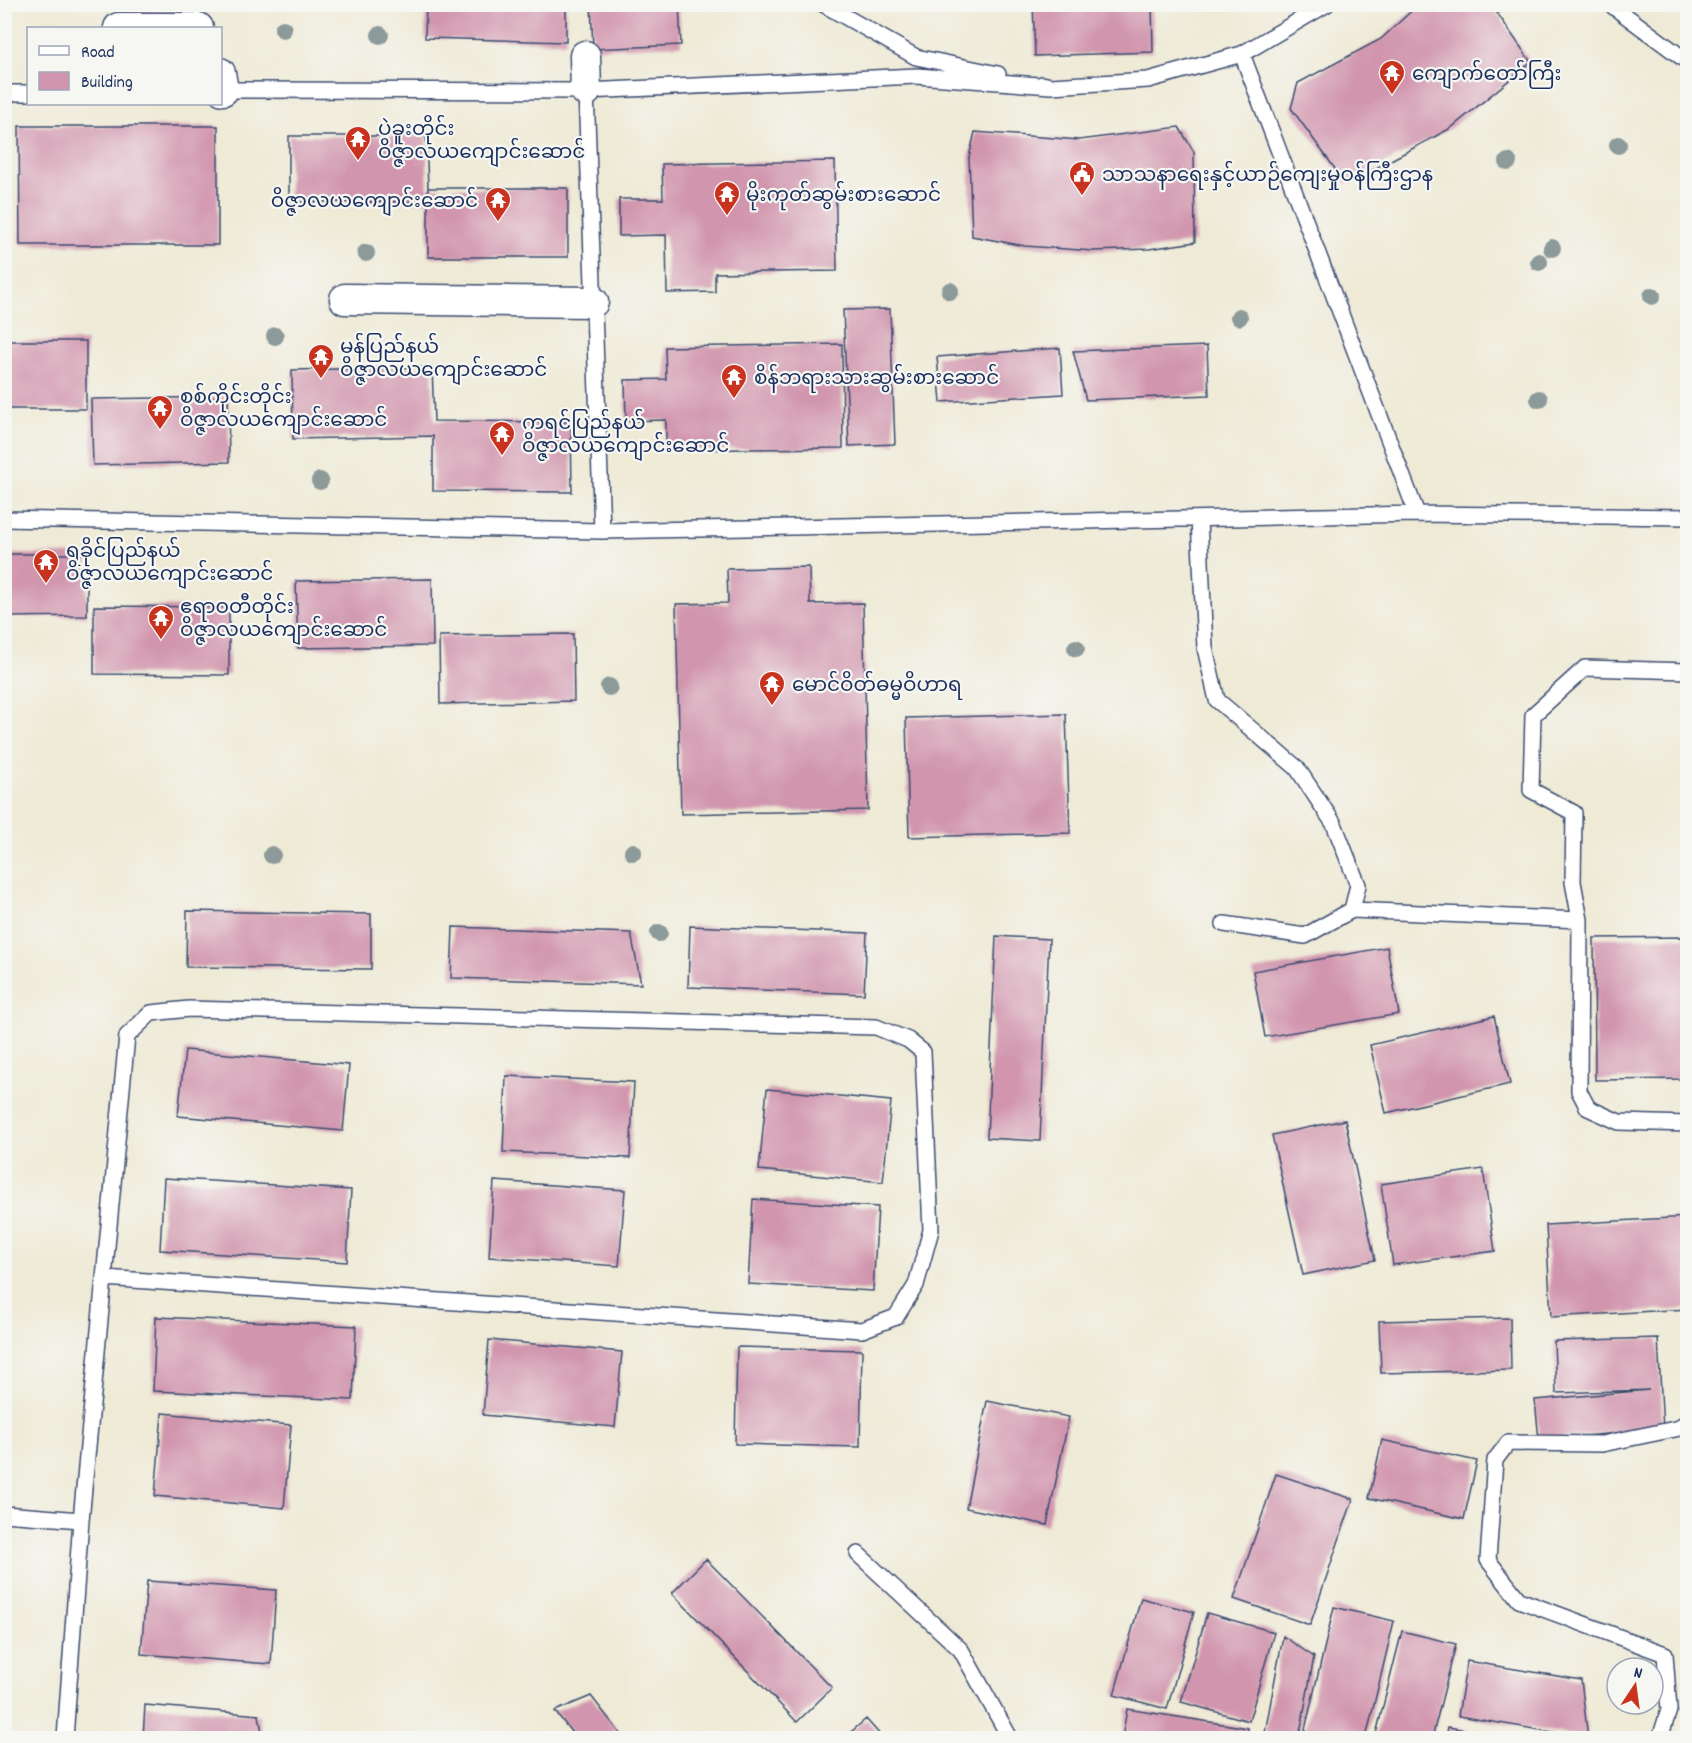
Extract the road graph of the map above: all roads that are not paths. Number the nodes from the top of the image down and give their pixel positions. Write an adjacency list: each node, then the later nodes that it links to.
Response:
1 (823, 4): 8 (lane)
2 (1327, 4): 4 (lane)
3 (1610, 4): 6 (lane)
4 (1242, 54): 8 (lane); 14 (lane)
5 (585, 56): 9 (street)
6 (1688, 62)
7 (222, 85): 9 (lane)
8 (1051, 86): 9 (lane)
9 (585, 91): 13 (lane)
10 (4, 93): 11 (lane)
11 (27, 93)
12 (345, 299): 13 (street)
13 (593, 302): 18 (lane)
14 (1418, 514): 15 (lane); 17 (lane)
15 (1688, 517)
16 (4, 519): 18 (lane)
17 (1199, 519): 18 (lane); 20 (lane)
18 (602, 531)
19 (1688, 671): 21 (lane)
20 (1352, 910): 21 (lane); 22 (lane)
21 (1580, 920): 23 (lane)
22 (1224, 924)
23 (1688, 1124)
24 (104, 1278): 24 (lane); 27 (lane)
25 (1688, 1420): 31 (lane)
26 (4, 1514): 27 (lane)
27 (81, 1520): 29 (lane)
28 (858, 1554): 30 (lane)
29 (65, 1738)
30 (1010, 1738)
31 (1660, 1738)

